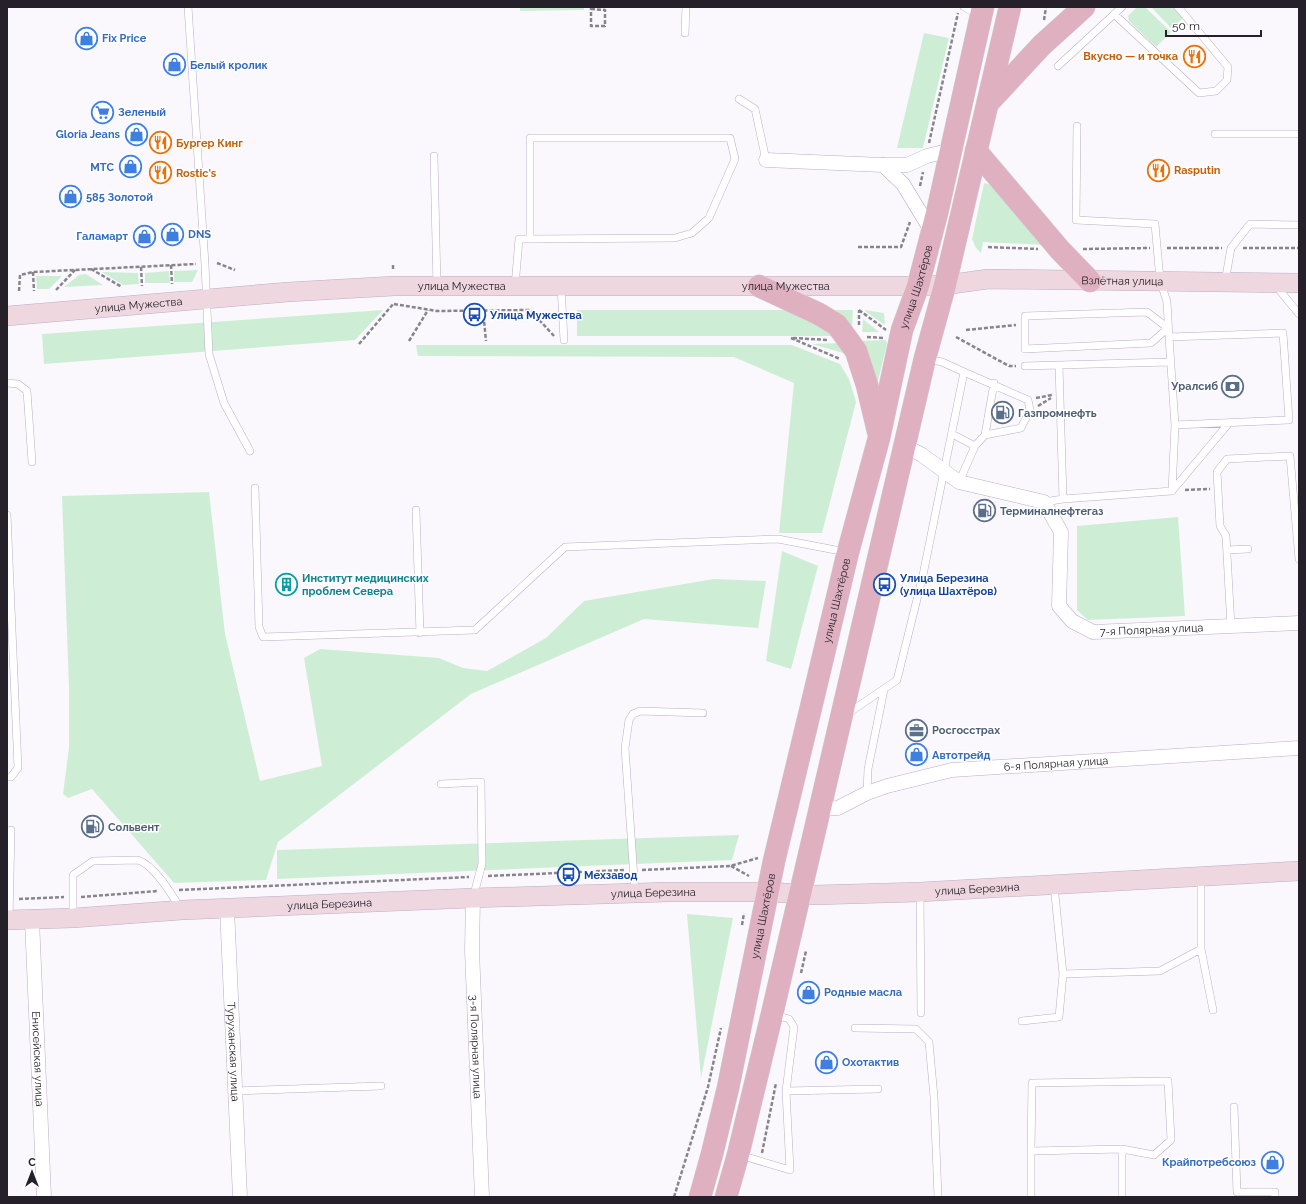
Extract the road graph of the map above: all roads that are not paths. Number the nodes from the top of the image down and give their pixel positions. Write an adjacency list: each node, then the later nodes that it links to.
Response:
1 (188, 7): 35 (lane)
2 (686, 7): 9 (lane)
3 (1010, 7): 12 (main road)
4 (1084, 7): 12 (main road)
5 (1122, 7): 8 (lane)
6 (1178, 7): 8 (lane)
7 (976, 10): 16 (main road, улица Шахтёров)
8 (1114, 14): 10 (lane)
9 (685, 33)
10 (1058, 66)
11 (740, 99): 19 (lane)
12 (987, 104): 17 (main road)
13 (1077, 126): 24 (lane)
14 (1215, 134): 15 (lane)
15 (1299, 134)
16 (951, 150): 20 (street); 22 (main road, улица Шахтёров)
17 (976, 152): 25 (main road); 29 (main road)
18 (434, 156): 30 (lane)
19 (766, 160): 20 (street)
20 (883, 165): 22 (street)
21 (1299, 225): 26 (lane)
22 (932, 232): 34 (main road, улица Шахтёров)
23 (530, 238): 23 (lane); 31 (lane)
24 (1160, 280): 25 (main road, Взлётная улица); 26 (main road, Взлётная улица); 38 (lane)
25 (1090, 281): 29 (main road, Взлётная улица)
26 (1225, 282): 27 (main road, Взлётная улица)
27 (1273, 283): 28 (main road, Взлётная улица); 36 (lane)
28 (1299, 283)
29 (945, 285): 34 (main road, Взлётная улица); 41 (main road)
30 (438, 286): 31 (main road, улица Мужества); 35 (main road, улица Мужества)
31 (515, 286): 32 (main road, улица Мужества)
32 (560, 286): 33 (main road, улица Мужества); 40 (lane)
33 (759, 286): 34 (main road, улица Мужества); 52 (main road)
34 (918, 286): 52 (main road, улица Шахтёров)
35 (207, 299): 37 (main road, улица Мужества); 55 (lane)
36 (1299, 314)
37 (7, 316)
38 (1168, 328): 38 (lane); 39 (lane)
39 (1169, 337): 42 (lane); 48 (lane)
40 (561, 340)
41 (925, 358): 45 (lane); 53 (main road)
42 (1170, 362): 43 (lane); 49 (lane)
43 (1059, 365): 44 (lane); 61 (lane)
44 (1025, 366)
45 (964, 372): 47 (lane); 50 (lane)
46 (7, 383): 56 (lane)
47 (994, 383): 51 (lane); 51 (lane)
48 (1229, 423): 49 (lane); 60 (lane)
49 (1175, 425): 60 (lane)
50 (952, 434): 54 (lane); 57 (lane)
51 (985, 434): 54 (lane)
52 (880, 438): 68 (main road, улица Шахтёров)
53 (905, 446): 57 (street); 75 (main road)
54 (975, 446): 58 (lane)
55 (250, 451)
56 (32, 462)
57 (945, 472): 58 (street); 73 (lane)
58 (959, 482): 62 (street)
59 (255, 488): 72 (lane)
60 (1172, 491): 61 (lane)
61 (1063, 499): 62 (lane)
62 (1044, 502): 71 (street, 7-я Полярная улица)
63 (416, 510): 72 (lane)
64 (7, 515): 77 (lane)
65 (1298, 538): 67 (lane); 69 (lane)
66 (1248, 549): 67 (lane)
67 (1227, 550): 71 (lane)
68 (848, 552): 72 (lane); 85 (main road, улица Шахтёров)
69 (1299, 559)
70 (1299, 623): 71 (street, 7-я Полярная улица)
71 (1231, 627)
72 (420, 633)
73 (884, 690): 75 (lane); 79 (lane)
74 (704, 713): 87 (lane)
75 (842, 717): 80 (main road)
76 (1299, 748): 79 (street, 6-я Полярная улица)
77 (7, 778)
78 (441, 784): 89 (lane)
79 (867, 793): 80 (street, 6-я Полярная улица)
80 (820, 809): 88 (main road)
81 (10, 830): 93 (lane)
82 (1299, 872): 83 (main road, улица Березина)
83 (1201, 877): 84 (main road, улица Березина); 95 (lane)
84 (1054, 884): 86 (main road, улица Березина); 96 (lane)
85 (769, 892): 87 (main road, улица Березина); 88 (main road, улица Березина); 114 (main road, улица Шахтёров)
86 (920, 892): 88 (main road, улица Березина); 98 (lane)
87 (634, 893): 89 (main road, улица Березина)
88 (800, 894): 99 (main road)
89 (473, 898): 90 (main road, улица Березина); 113 (street, 3-я Полярная улица)
90 (227, 908): 91 (main road, улица Березина); 104 (street, Туруханская улица)
91 (182, 910): 92 (main road, улица Березина); 92 (lane)
92 (73, 918): 94 (main road, улица Березина)
93 (8, 920): 94 (main road, улица Березина)
94 (32, 920): 111 (street, Енисейская улица)
95 (1201, 949): 96 (lane); 97 (lane)
96 (1063, 974): 100 (lane)
97 (1213, 1010)
98 (921, 1013)
99 (772, 1014): 105 (lane); 109 (main road)
100 (1022, 1020)
101 (855, 1028): 116 (lane)
102 (381, 1086): 104 (lane)
103 (878, 1088): 105 (lane)
104 (235, 1091): 112 (street, Туруханская улица)
105 (786, 1091): 109 (lane)
106 (1234, 1107): 110 (lane)
107 (1122, 1149): 108 (lane); 108 (lane); 118 (lane)
108 (1031, 1151): 117 (lane)
109 (738, 1155): 115 (main road)
110 (1238, 1195): 119 (lane)
111 (44, 1197)
112 (240, 1197)
113 (482, 1197)
114 (700, 1197)
115 (726, 1197)
116 (938, 1197)
117 (1031, 1197)
118 (1122, 1197)
119 (1275, 1197)

